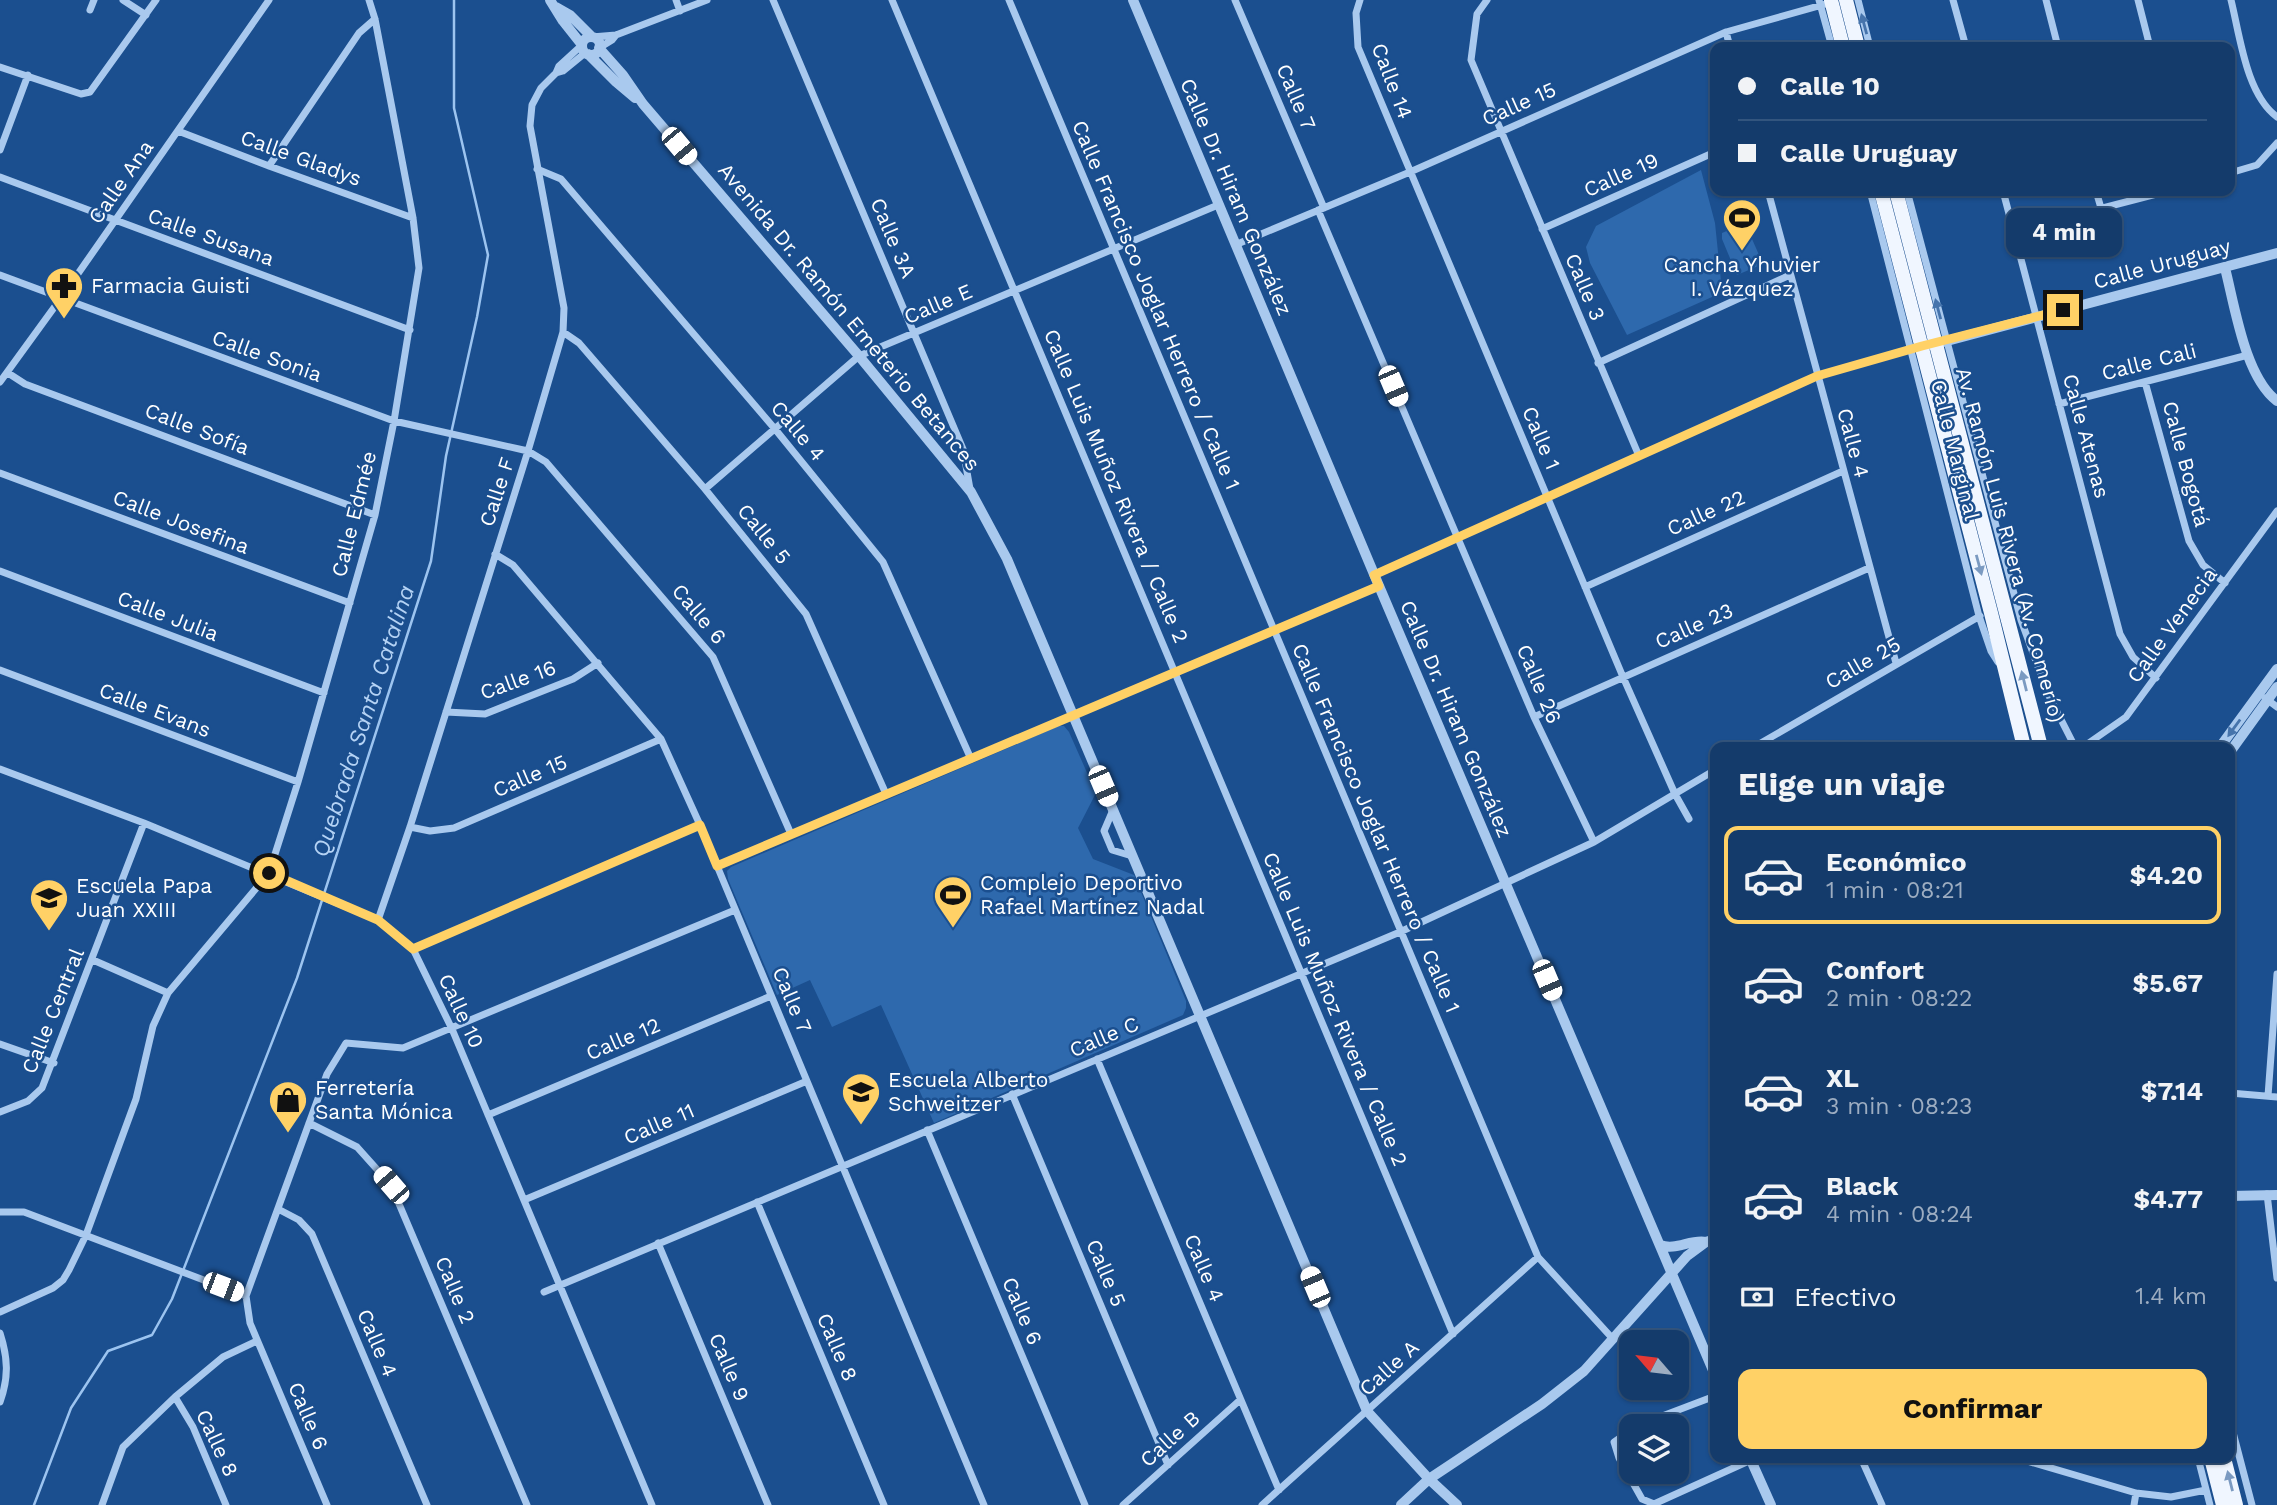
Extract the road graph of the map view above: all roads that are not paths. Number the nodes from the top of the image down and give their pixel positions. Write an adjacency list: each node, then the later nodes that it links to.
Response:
1 (94, 0): 22 (street)
2 (123, 0): 24 (street)
3 (156, 0): 24 (street)
4 (269, 0): 43 (street, Calle Ana)
5 (369, 0): 25 (street, Calle Edmée)
6 (676, 0): 23 (street)
7 (707, 0): 23 (street)
8 (773, 0): 79 (street, Calle 3A)
9 (892, 0): 74 (street, Calle Luis Muñoz Rivera / Calle 2)
10 (1009, 0): 69 (street, Calle Francisco Joglar Herrero / Calle 1)
11 (1133, 0): 61 (street, Calle Dr. Hiram González)
12 (1235, 0): 63 (street, Calle 7)
13 (1360, 0): 50 (street, Calle 14)
14 (1487, 0): 44 (street)
15 (1857, 0): 33 (street, one-way to 15)
16 (1953, 0): 34 (street)
17 (2046, 0): 35 (street)
18 (2138, 0): 36 (street)
19 (2231, 0): 42 (street)
20 (1832, 1): 26 (street, Calle 15); 30 (street); 31 (main road); 32 (main road)
21 (553, 4): 28 (street, Avenida Dr. Ramón Emeterio Betances); 38 (street, Avenida Dr. Ramón Emeterio Betances)
22 (90, 10)
23 (680, 11): 27 (street)
24 (145, 15): 40 (street)
25 (375, 19): 48 (street); 64 (street, Calle Edmée)
26 (1726, 32): 29 (street); 44 (street, Calle 15)
27 (616, 35): 28 (street); 37 (street)
28 (592, 37): 37 (street); 38 (street)
29 (1729, 42)
30 (1832, 42)
31 (1842, 42)
32 (1855, 42)
33 (1869, 42)
34 (1964, 42)
35 (2057, 42)
36 (2149, 42)
37 (599, 48): 38 (street); 41 (street, Avenida Dr. Ramón Emeterio Betances)
38 (585, 51): 41 (street, Avenida Dr. Ramón Emeterio Betances); 49 (street, Calle F)
39 (0, 67): 40 (street)
40 (28, 75): 46 (street)
41 (643, 104): 82 (street, Avenida Dr. Ramón Emeterio Betances)
42 (2277, 117)
43 (178, 131): 48 (street, Calle Gladys); 65 (street, Calle Ana)
44 (1501, 132): 50 (street, Calle 15); 66 (street, Calle 3)
45 (2277, 144): 51 (street)
46 (0, 150)
47 (1710, 154): 66 (street, Calle 19)
48 (269, 166): 64 (street, Calle Gladys)
49 (537, 169): 78 (street, Calle F); 91 (street, Calle 4)
50 (1410, 172): 63 (street, Calle 15); 98 (street, Calle 1)
51 (2235, 172)
52 (0, 177): 65 (street, Calle Susana)
53 (1769, 196): 73 (street, Calle 4)
54 (1872, 196): 80 (street, Calle Marginal)
55 (1883, 196): 80 (main road, Av. Ramón Luis Rivera (Av. Comerío))
56 (1897, 196): 80 (main road, Av. Ramón Luis Rivera (Av. Comerío))
57 (1908, 196): 80 (street, Calle Marginal, one-way to 57)
58 (2004, 196): 67 (street, Calle Atenas)
59 (2097, 196): 62 (street)
60 (2148, 196): 62 (street)
61 (1218, 205): 68 (street, Calle Dr. Hiram González); 69 (street, Calle E)
62 (2101, 208): 67 (street)
63 (1321, 209): 68 (street, Calle 15); 101 (street, Calle 7)
64 (413, 218): 77 (street, Calle Edmée)
65 (116, 221): 75 (street, Calle Ana); 77 (street, Calle Susana)
66 (1542, 229): 83 (street, Calle 3)
67 (2014, 231): 76 (street, Calle Atenas)
68 (1235, 245): 105 (street, Calle Dr. Hiram González)
69 (1113, 249): 74 (street, Calle E); 111 (street, Calle Francisco Joglar Herrero / Calle 1)
70 (2277, 253): 71 (street, Calle Uruguay)
71 (2225, 268): 76 (street, Calle Uruguay); 81 (street)
72 (0, 275): 75 (street, Calle Sonia)
73 (1790, 275): 83 (street); 85 (street, Calle 4)
74 (1015, 291): 79 (street, Calle E); 116 (street, Calle Luis Muñoz Rivera / Calle 2)
75 (61, 298): 84 (street, Calle Ana); 90 (street, Calle Sonia)
76 (2037, 318): 80 (street, Calle Uruguay); 89 (street, Calle Atenas)
77 (410, 330): 90 (street, Calle Edmée)
78 (563, 332): 92 (street, Calle F); 96 (street, Calle 5)
79 (915, 334): 82 (street, Calle E); 97 (street, Calle 3A)
80 (1929, 345): 85 (street); 110 (main road, Av. Ramón Luis Rivera (Av. Comerío), one-way to 110); 128 (main road, Av. Ramón Luis Rivera (Av. Comerío), one-way to 80); 129 (street, Calle Marginal)
81 (2248, 355): 87 (street, Calle Cali); 88 (street)
82 (859, 356): 91 (street, Calle E); 97 (street, Avenida Dr. Ramón Emeterio Betances)
83 (1598, 363): 93 (street, Calle 3)
84 (8, 373): 86 (street, Calle Ana); 100 (street, Calle Sofía)
85 (1817, 376): 93 (street); 94 (street, Calle 4)
86 (0, 382)
87 (2145, 382): 89 (street, Calle Cali); 106 (street, Calle Bogotá)
88 (2277, 401)
89 (2059, 404): 118 (street, Calle Atenas)
90 (394, 421): 92 (street, Calle Sonia); 100 (street, Calle Edmée)
91 (775, 429): 96 (street, Calle E); 133 (street, Calle 4)
92 (528, 451): 102 (street, Calle F); 144 (street, Calle 6)
93 (1639, 456): 98 (street)
94 (1843, 471): 103 (street, Calle 4); 108 (street, Calle 22)
95 (0, 472): 109 (street, Calle Josefina)
96 (705, 489): 137 (street, Calle 5)
97 (971, 492): 123 (street, Avenida Dr. Ramón Emeterio Betances)
98 (1547, 497): 101 (street); 108 (street, Calle 1)
99 (2277, 511): 106 (street, Calle Venecia)
100 (375, 515): 109 (street, Calle Edmée)
101 (1458, 537): 105 (street); 124 (street, Calle 26)
102 (495, 554): 112 (street, Calle 7); 122 (street, Calle F)
103 (1869, 568): 113 (street, Calle 4); 117 (street, Calle 23)
104 (0, 571): 120 (street, Calle Julia)
105 (1374, 575): 107 (street, Calle Dr. Hiram González)
106 (2225, 583): 118 (street, Calle Venecia)
107 (1379, 586): 111 (street); 149 (street, Calle Dr. Hiram González)
108 (1585, 587): 117 (street, Calle 1)
109 (350, 603): 120 (street, Calle Edmée)
110 (1985, 615): 113 (street, Calle 25); 127 (main road, Av. Ramón Luis Rivera (Av. Comerío))
111 (1274, 631): 116 (street); 152 (street, Calle Francisco Joglar Herrero / Calle 1)
112 (598, 663): 122 (street, Calle 16); 125 (street, Calle 7)
113 (1896, 663): 126 (street, Calle 25)
114 (2277, 669): 121 (street)
115 (0, 670): 136 (street, Calle Evans)
116 (1175, 672): 123 (street); 155 (street, Calle Luis Muñoz Rivera / Calle 2)
117 (1623, 677): 124 (street, Calle 23); 138 (street, Calle 1)
118 (2156, 678): 130 (street, Calle Venecia)
119 (2277, 687): 121 (street)
120 (324, 693): 136 (street, Calle Edmée)
121 (2268, 700): 131 (street, one-way to 131); 132 (street)
122 (446, 712): 143 (street, Calle F)
123 (1073, 716): 133 (street); 139 (street, Avenida Dr. Ramón Emeterio Betances)
124 (1534, 718): 145 (street, Calle 26)
125 (661, 738): 142 (street, Calle 7); 143 (street, Calle 15)
126 (1762, 742)
127 (2023, 742)
128 (2040, 742)
129 (2073, 742)
130 (2090, 742)
131 (2225, 742)
132 (2235, 745)
133 (971, 759): 137 (street)
134 (0, 769): 141 (street, Calle 10)
135 (1710, 774): 138 (street)
136 (298, 782): 148 (street, Calle Edmée)
137 (886, 794): 144 (street)
138 (1675, 794): 140 (street, Calle 1); 145 (street)
139 (1113, 810): 146 (street, Avenida Dr. Ramón Emeterio Betances); 146 (street)
140 (1689, 819)
141 (144, 823): 148 (street, Calle 10); 154 (street, Calle Central)
142 (700, 825): 147 (street, Calle 7); 153 (street)
143 (410, 827): 151 (street, Calle F)
144 (791, 834): 147 (street)
145 (1594, 842): 149 (street)
146 (1132, 856): 160 (street, Avenida Dr. Ramón Emeterio Betances)
147 (717, 866): 150 (street, Calle 7)
148 (269, 873): 151 (street, Calle 10); 157 (street, Calle Edmée)
149 (1505, 884): 152 (street, Calle C); 185 (street, Calle Dr. Hiram González)
150 (735, 911): 158 (street, Calle 7); 161 (street)
151 (378, 920): 153 (street, Calle 10)
152 (1400, 932): 155 (street, Calle C); 186 (street, Calle Francisco Joglar Herrero / Calle 1)
153 (413, 949): 161 (street, Calle 10)
154 (93, 960): 157 (street); 164 (street, Calle Central)
155 (1302, 974): 160 (street, Calle C); 194 (street, Calle Luis Muñoz Rivera / Calle 2)
156 (2277, 974): 159 (street)
157 (168, 993): 181 (street, Calle Edmée)
158 (771, 996): 165 (street, Calle 7); 171 (street, Calle 12)
159 (2275, 1004): 168 (street)
160 (1199, 1015): 163 (street, Calle C); 202 (street, Avenida Dr. Ramón Emeterio Betances)
161 (452, 1029): 171 (street, Calle 10); 172 (street)
162 (0, 1044): 164 (street)
163 (1097, 1059): 167 (street, Calle C); 200 (street, Calle 4)
164 (54, 1063): 170 (street, Calle Central)
165 (807, 1081): 174 (street, Calle 7); 177 (street, Calle 11)
166 (2235, 1093): 168 (street)
167 (1012, 1094): 173 (street, Calle C); 214 (street, Calle 5)
168 (2268, 1096): 169 (street)
169 (2277, 1097)
170 (0, 1112)
171 (488, 1115): 177 (street, Calle 10)
172 (310, 1123): 179 (street); 224 (street, Calle 2)
173 (927, 1130): 174 (street, Calle C); 229 (street, Calle 6)
174 (842, 1166): 178 (street, Calle C); 228 (street, Calle 7)
175 (2272, 1195): 176 (street); 188 (street)
176 (2235, 1196)
177 (524, 1200): 189 (street, Calle 10)
178 (757, 1202): 184 (street, Calle C); 227 (street, Calle 8)
179 (278, 1209): 191 (street); 223 (street, Calle 4)
180 (0, 1212): 181 (street)
181 (86, 1235): 191 (street); 192 (street, Calle Edmée)
182 (1710, 1241): 185 (street)
183 (1710, 1242): 187 (street)
184 (658, 1243): 189 (street, Calle C); 226 (street, Calle 9)
185 (1660, 1245): 187 (street, Calle Dr. Hiram González)
186 (1538, 1257): 194 (street, Calle A); 195 (street, Calle Francisco Joglar Herrero / Calle 1)
187 (1672, 1272): 195 (street); 197 (street, Calle Dr. Hiram González)
188 (2277, 1278)
189 (560, 1285): 190 (street, Calle C); 225 (street, Calle 10)
190 (544, 1292)
191 (246, 1296): 196 (street, Calle 6)
192 (0, 1312)
193 (0, 1333): 201 (street)
194 (1453, 1334): 202 (street, Calle A)
195 (1613, 1339): 215 (street)
196 (257, 1341): 198 (street); 222 (street, Calle 6)
197 (1710, 1362)
198 (175, 1397): 220 (street); 221 (street, Calle 8)
199 (1710, 1398): 203 (street)
200 (1240, 1400): 214 (street, Calle B); 217 (street, Calle 4)
201 (0, 1402)
202 (1367, 1411): 215 (street, Avenida Dr. Ramón Emeterio Betances); 217 (street, Calle A)
203 (1668, 1414)
204 (1619, 1438): 206 (street)
205 (2235, 1440): 240 (street)
206 (1619, 1458)
207 (1742, 1463): 216 (street)
208 (1753, 1463): 234 (street)
209 (1863, 1463): 235 (street)
210 (2034, 1463): 219 (street)
211 (2199, 1463): 218 (street)
212 (2212, 1463): 238 (main road)
213 (2225, 1463): 239 (main road, one-way to 213)
214 (1168, 1465): 230 (street, Calle B)
215 (1429, 1479): 232 (street); 233 (street, Avenida Dr. Ramón Emeterio Betances)
216 (1634, 1484)
217 (1279, 1490): 231 (street, Calle A)
218 (2206, 1490): 219 (street); 237 (street)
219 (2136, 1493): 236 (street)
220 (102, 1505)
221 (226, 1505)
222 (327, 1505)
223 (427, 1505)
224 (527, 1505)
225 (652, 1505)
226 (768, 1505)
227 (884, 1505)
228 (984, 1505)
229 (1085, 1505)
230 (1123, 1505)
231 (1262, 1505)
232 (1401, 1505)
233 (1457, 1505)
234 (1771, 1505)
235 (1882, 1505)
236 (2134, 1505)
237 (2210, 1505)
238 (2223, 1505)
239 (2236, 1505)
240 (2252, 1505)

